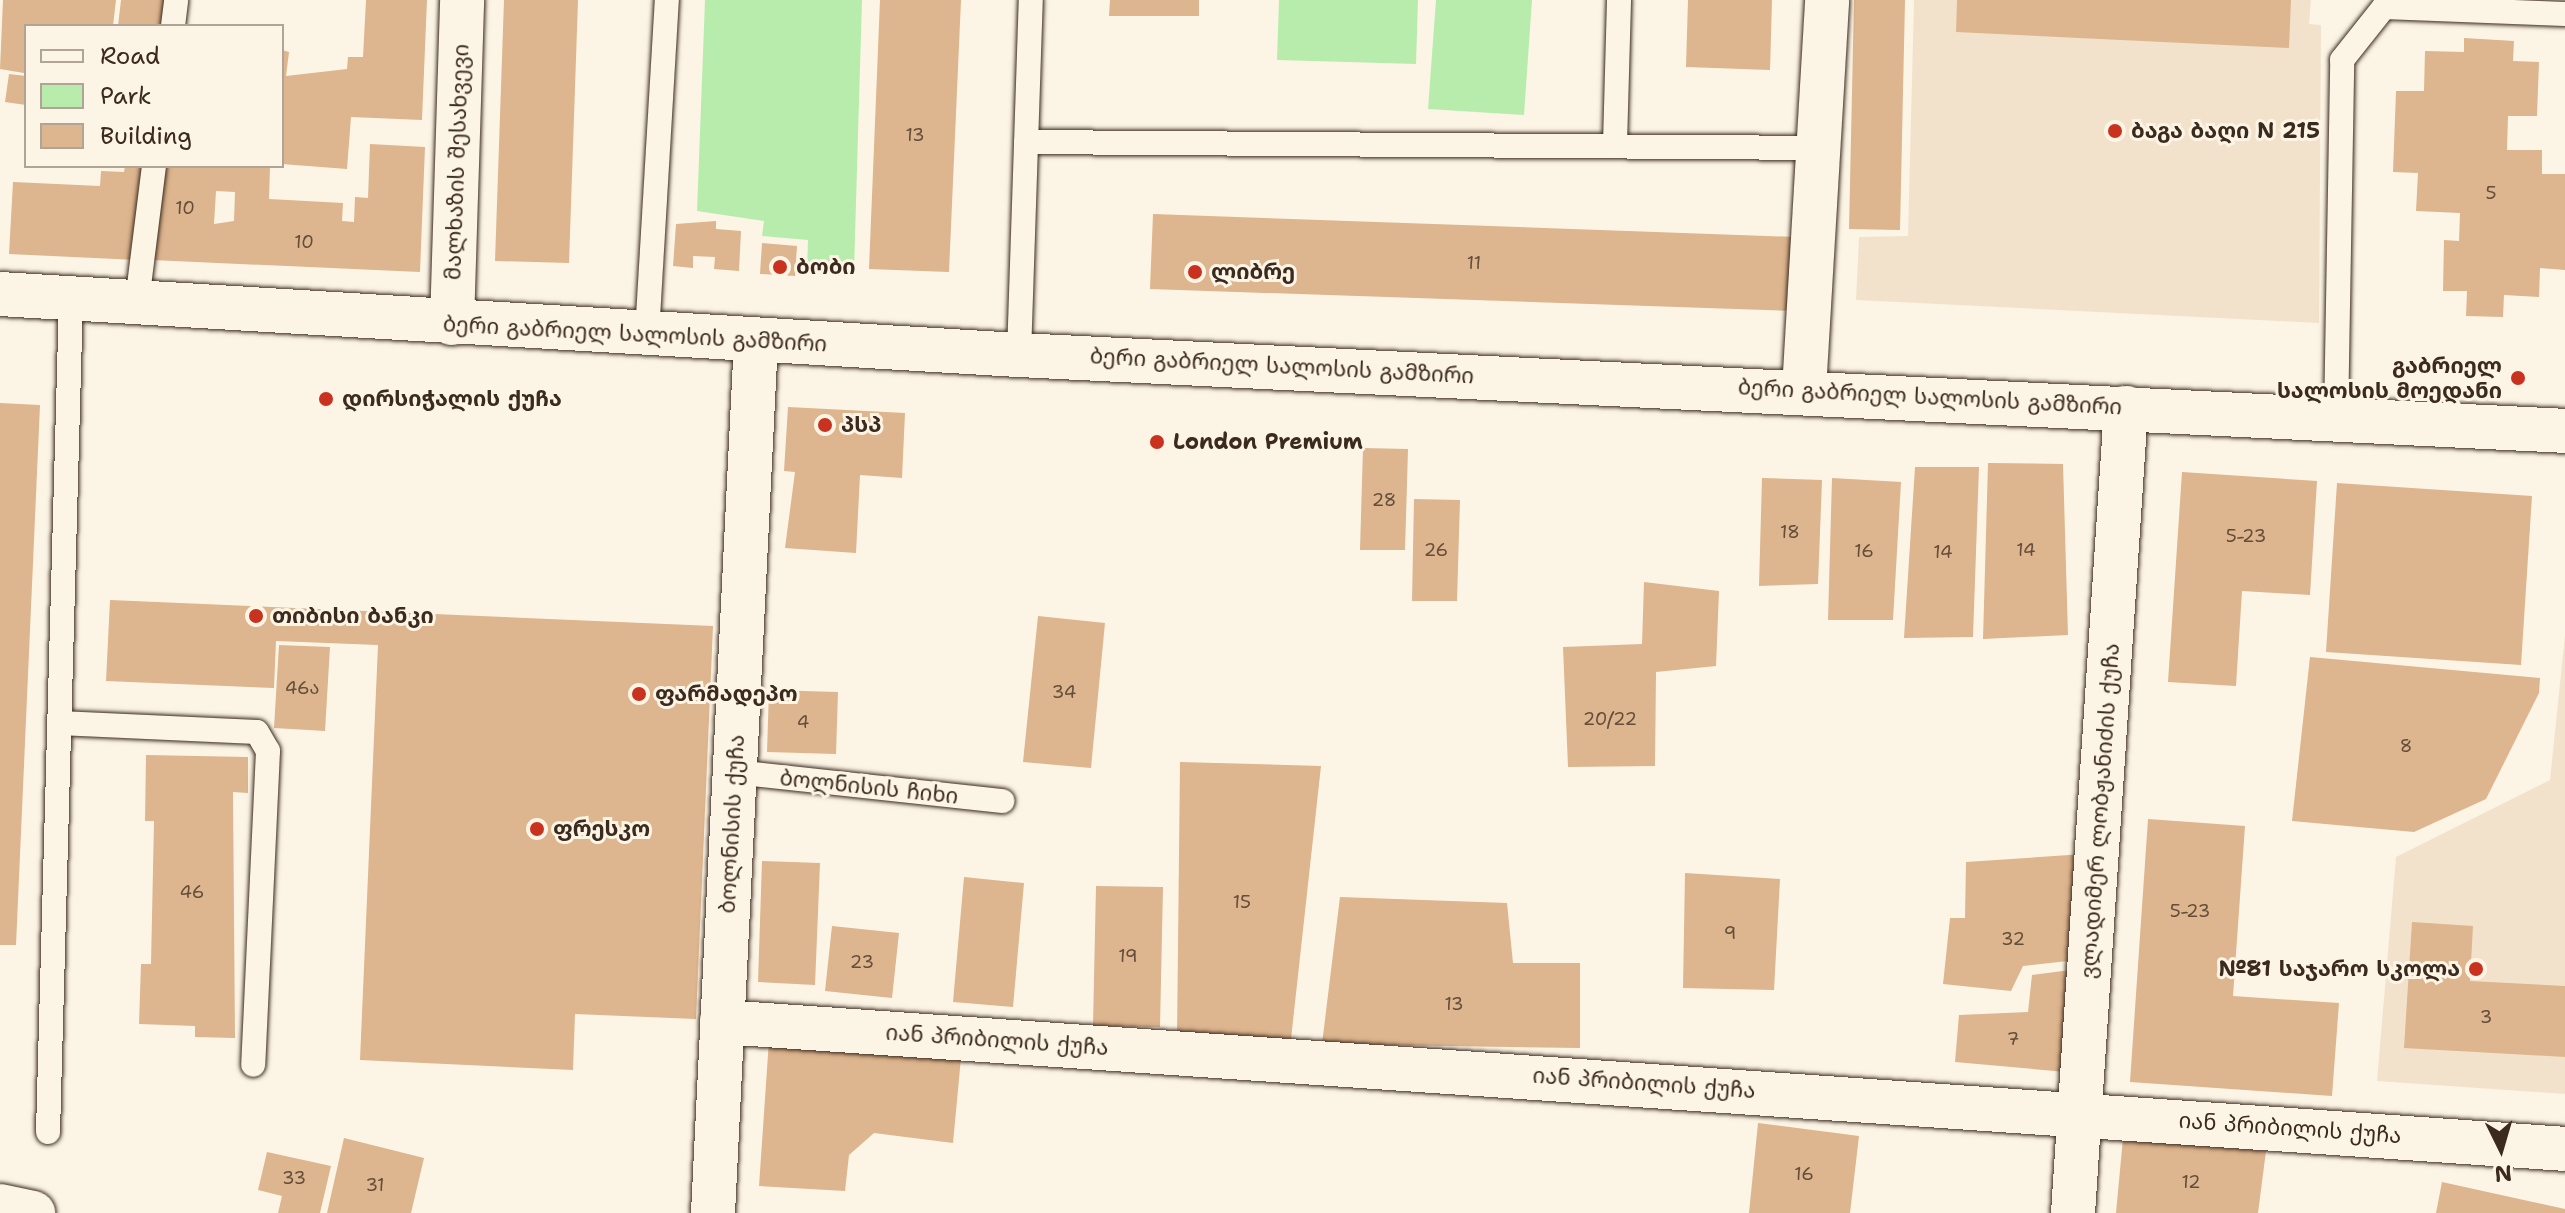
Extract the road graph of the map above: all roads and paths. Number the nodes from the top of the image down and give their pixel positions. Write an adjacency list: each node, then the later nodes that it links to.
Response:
1 (176, 0): 8 (lane)
2 (462, 0): 16 (street, მალხაზის შესახვევი)
3 (667, 0): 17 (lane)
4 (1031, 0): 9 (lane)
5 (1619, 0): 10 (lane)
6 (1827, 0): 11 (street)
7 (2565, 14): 22 (lane)
8 (173, 24)
9 (1026, 142): 10 (lane); 19 (lane)
10 (1615, 144): 11 (lane)
11 (1822, 148): 20 (street)
12 (154, 168): 15 (lane)
13 (0, 294): 14 (street, ბერი გაბრიელ სალოსის გამზირი)
14 (71, 298): 15 (street, ბერი გაბრიელ სალოსის გამზირი); 24 (lane)
15 (137, 302): 16 (street, ბერი გაბრიელ სალოსის გამზირი)
16 (452, 323): 17 (street, ბერი გაბრიელ სალოსის გამზირი)
17 (647, 334): 18 (street, ბერი გაბრიელ სალოსის გამზირი)
18 (756, 340): 19 (street, ბერი გაბრიელ სალოსის გამზირი); 25 (street, ბოლნისის ქუჩა)
19 (1019, 355): 20 (street, ბერი გაბრიელ სალოსის გამზირი)
20 (1804, 390): 21 (street, ბერი გაბრიელ სალოსის გამზირი)
21 (2126, 408): 22 (street, ბერი გაბრიელ სალოსის გამზირი); 29 (street, ვლადიმერ ლობჟანიძის ქუჩა)
22 (2336, 419): 23 (street, ბერი გაბრიელ სალოსის გამზირი)
23 (2565, 431)
24 (59, 723): 28 (lane); 30 (lane)
25 (735, 772): 26 (lane, ბოლნისის ჩიხი); 27 (street, ბოლნისის ქუჩა)
26 (1002, 801)
27 (722, 1022): 29 (street, იან პრიბილის ქუჩა); 34 (street, ბოლნისის ქუჩა)
28 (253, 1065)
29 (2081, 1112): 31 (street, იან პრიბილის ქუჩა); 35 (street, ვლადიმერ ლობჟანიძის ქუჩა)
30 (48, 1132)
31 (2565, 1149)
32 (0, 1206): 33 (street)
33 (33, 1213)
34 (713, 1213)
35 (2073, 1213)

